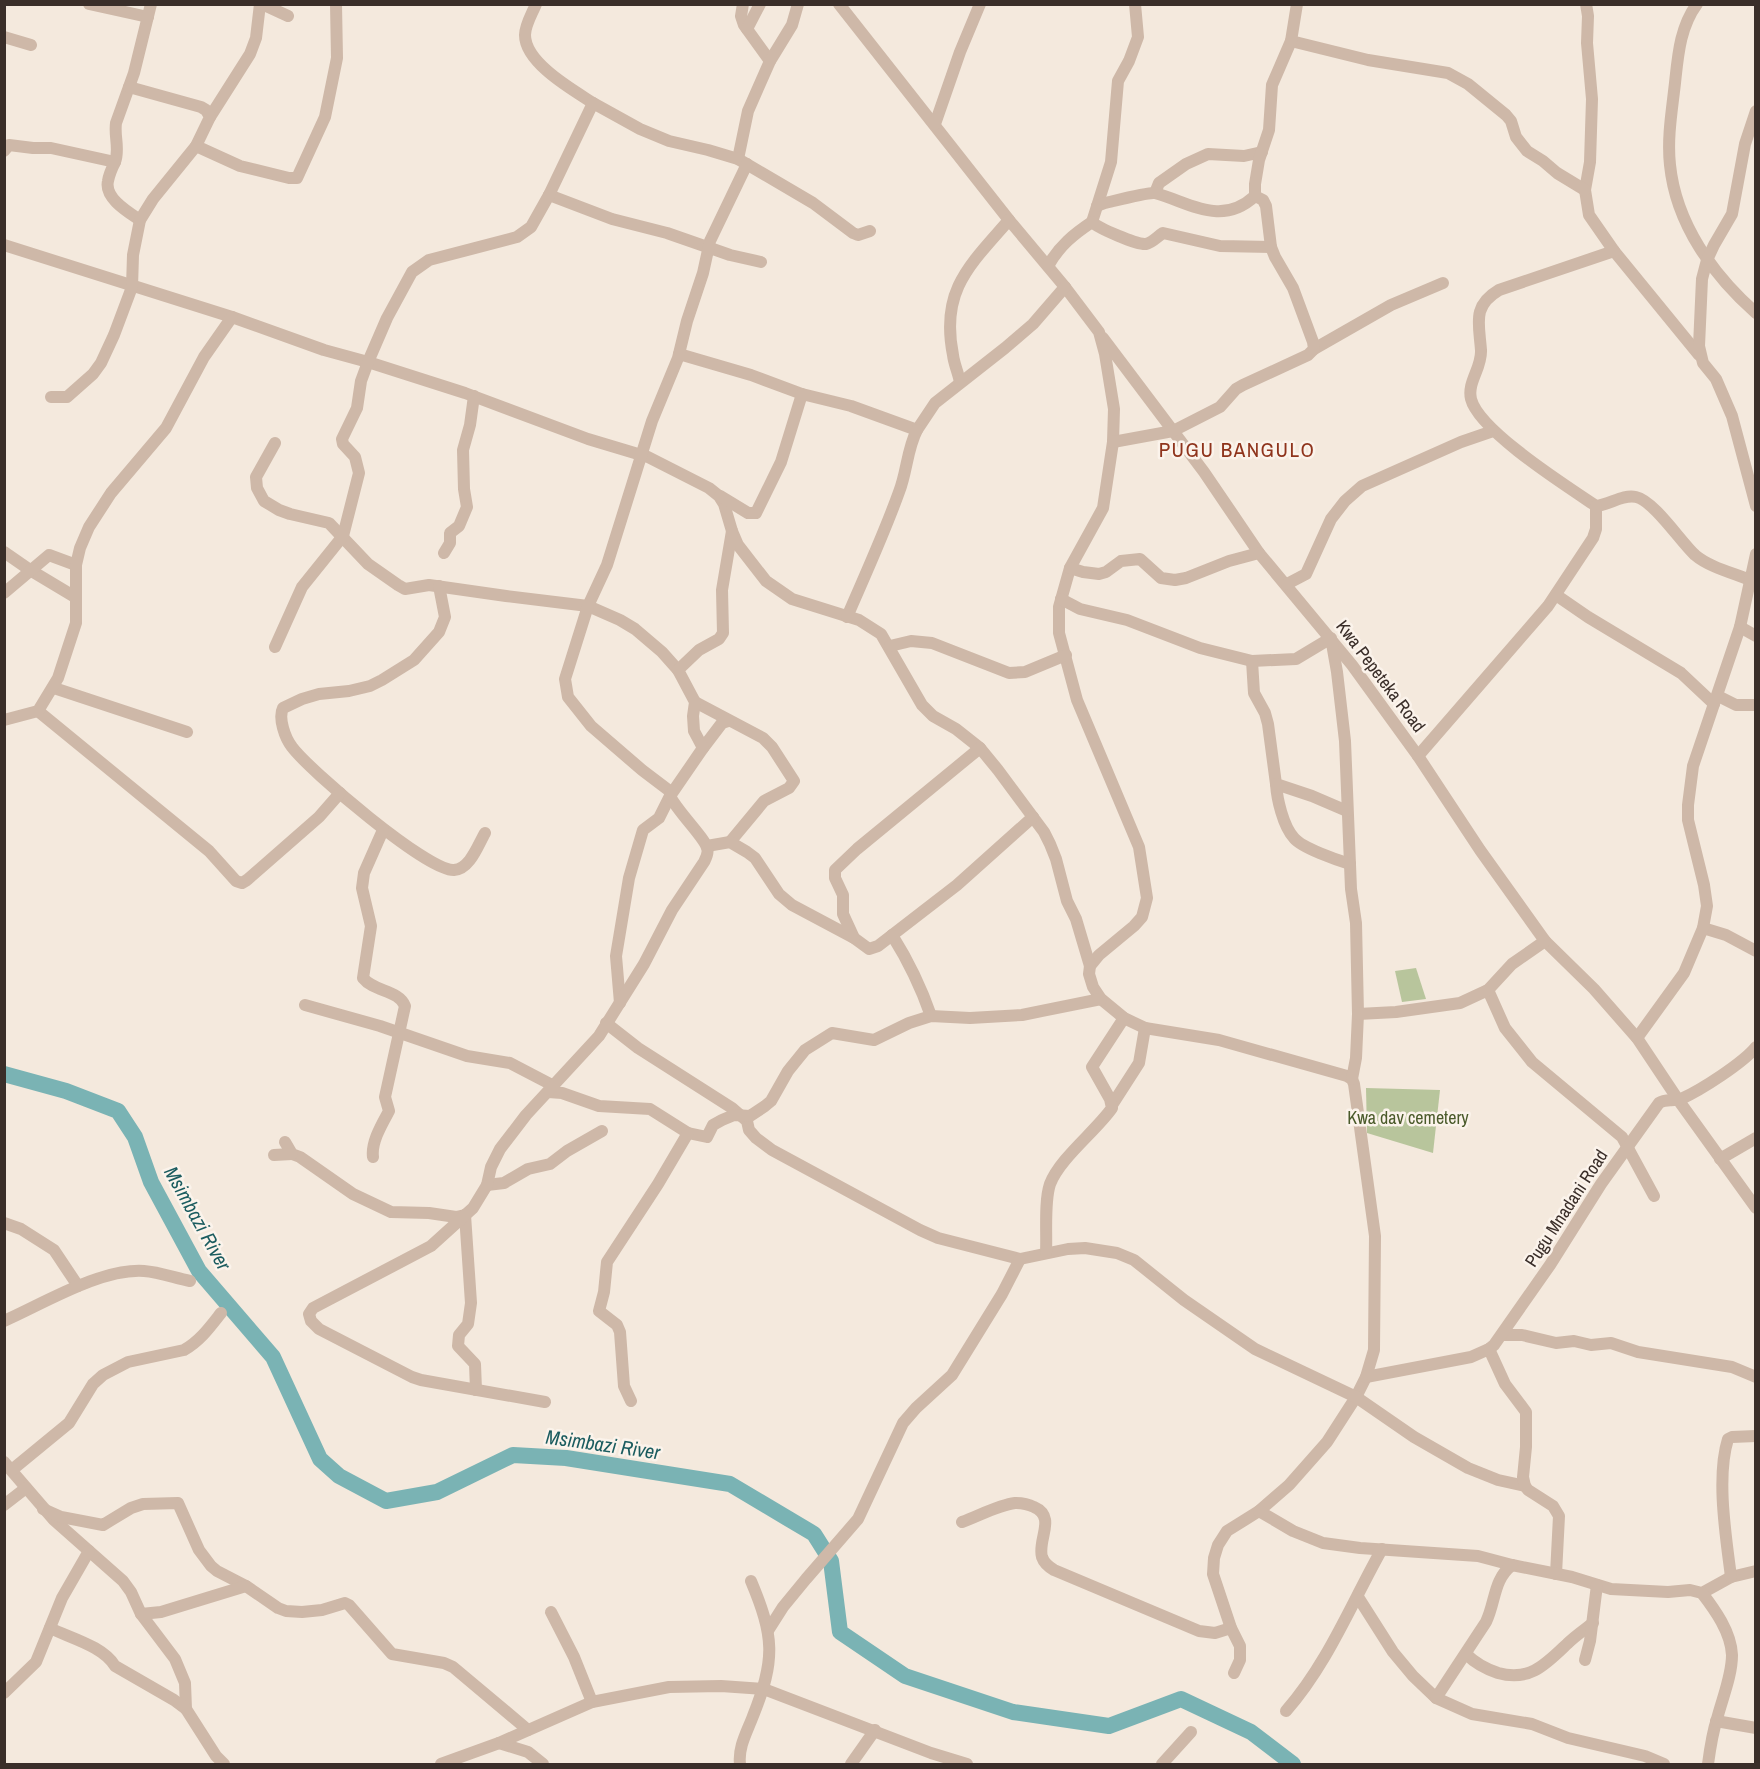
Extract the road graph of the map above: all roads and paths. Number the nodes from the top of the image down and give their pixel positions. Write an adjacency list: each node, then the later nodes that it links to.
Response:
1 (89, 4): 16 (street)
2 (151, 4): 16 (street)
3 (261, 4): 15 (street); 25 (street)
4 (336, 4): 27 (street)
5 (536, 4): 23 (street)
6 (743, 4): 17 (street)
7 (760, 4): 17 (street)
8 (798, 4): 21 (street)
9 (839, 4): 26 (street, Kwa Pepeteka Road)
10 (980, 4): 26 (street)
11 (1135, 4): 36 (street)
12 (1297, 4): 19 (street)
13 (1586, 4): 32 (street)
14 (1697, 4): 45 (street)
15 (288, 16)
16 (148, 18): 22 (street)
17 (747, 29): 21 (street)
18 (4, 37): 20 (street)
19 (1291, 41): 29 (street); 32 (street)
20 (31, 45)
21 (770, 61): 31 (street)
22 (129, 87): 25 (street); 30 (street)
23 (593, 103): 31 (street); 34 (street)
24 (1755, 111): 45 (street)
25 (210, 117): 27 (street)
26 (935, 123): 38 (street, Kwa Pepeteka Road)
27 (196, 146): 37 (street)
28 (4, 152): 30 (street)
29 (1262, 152): 33 (street); 35 (street)
30 (115, 162): 37 (street)
31 (743, 162): 40 (street); 43 (street)
32 (1585, 190): 44 (street)
33 (1155, 193): 35 (street); 36 (street)
34 (549, 195): 43 (street); 57 (street)
35 (1255, 196): 42 (street)
36 (1097, 206): 39 (street)
37 (140, 220): 49 (street)
38 (1010, 220): 47 (street, Kwa Pepeteka Road); 58 (street)
39 (1092, 222): 42 (street); 47 (street)
40 (870, 231)
41 (4, 245): 49 (street)
42 (1271, 247): 54 (street)
43 (707, 249): 46 (street); 55 (street)
44 (1614, 251): 56 (street); 64 (street)
45 (1707, 261): 51 (street); 56 (street)
46 (761, 262)
47 (1048, 266): 50 (street, Kwa Pepeteka Road)
48 (1443, 283): 54 (street)
49 (132, 287): 52 (street); 61 (street)
50 (1065, 287): 53 (street, Kwa Pepeteka Road); 58 (street)
51 (1755, 313)
52 (232, 317): 57 (street); 78 (street)
53 (1099, 332): 63 (street, Kwa Pepeteka Road); 65 (street)
54 (1314, 349): 63 (street)
55 (679, 354): 59 (street); 67 (street)
56 (1700, 356): 68 (street)
57 (368, 362): 60 (street); 73 (street)
58 (960, 382): 62 (street)
59 (802, 394): 62 (street); 69 (street)
60 (474, 396): 67 (street); 75 (street)
61 (51, 397)
62 (917, 430): 89 (street)
63 (1173, 430): 65 (street); 76 (street, Kwa Pepeteka Road)
64 (1493, 430): 71 (street); 82 (street)
65 (1113, 442): 79 (street)
66 (275, 443): 73 (street)
67 (640, 455): 69 (street); 88 (street)
68 (1751, 464): 70 (street)
69 (719, 496): 72 (street)
70 (1755, 500)
71 (1596, 506): 81 (street); 85 (street)
72 (732, 531): 89 (street); 97 (street)
73 (343, 536): 83 (street); 94 (street)
74 (4, 552): 80 (street)
75 (444, 553)
76 (1259, 553): 79 (street); 82 (street, Kwa Pepeteka Road)
77 (1755, 554): 81 (street)
78 (76, 565): 80 (street); 86 (street)
79 (1070, 568): 87 (street)
80 (30, 570): 84 (street); 86 (street)
81 (1750, 580): 90 (street)
82 (1287, 584): 92 (street, Kwa Pepeteka Road)
83 (439, 586): 88 (street); 110 (street)
84 (4, 593)
85 (1556, 595): 99 (street); 108 (street)
86 (75, 597): 98 (street)
87 (1061, 599): 95 (street); 96 (street)
88 (588, 606): 97 (street); 111 (street)
89 (847, 617): 93 (street)
90 (1740, 627): 91 (street); 99 (street)
91 (1755, 636)
92 (1331, 638): 96 (street); 108 (street, Kwa Pepeteka Road); 112 (street)
93 (890, 646): 95 (street); 107 (street)
94 (275, 647)
95 (1066, 655): 124 (street)
96 (1252, 662): 109 (street)
97 (678, 670): 100 (street)
98 (54, 688): 102 (street); 105 (street)
99 (1716, 700): 101 (street); 119 (street)
100 (695, 702): 104 (street); 106 (street)
101 (1755, 705)
102 (38, 711): 103 (street); 110 (street)
103 (4, 720)
104 (728, 721): 106 (street); 116 (street)
105 (187, 732)
106 (703, 748): 111 (street)
107 (980, 748): 113 (street); 121 (street)
108 (1418, 756): 122 (street, Kwa Pepeteka Road)
109 (1276, 784): 112 (street); 118 (street)
110 (340, 793): 114 (street)
111 (671, 794): 117 (street); 127 (street)
112 (1347, 812): 118 (street)
113 (1033, 817): 120 (street); 124 (street)
114 (383, 830): 115 (street); 134 (street)
115 (485, 834)
116 (730, 842): 117 (street); 121 (street)
117 (707, 846): 127 (street)
118 (1350, 864): 129 (street)
119 (1703, 928): 123 (street); 135 (street)
120 (892, 935): 121 (street); 130 (street)
121 (854, 938)
122 (1545, 941): 125 (street); 135 (street, Kwa Pepeteka Road)
123 (1755, 951)
124 (1090, 966): 126 (street)
125 (1488, 990): 129 (street); 146 (street)
126 (1101, 999): 130 (street); 131 (street)
127 (620, 1003): 132 (street)
128 (304, 1005): 134 (street)
129 (1358, 1014): 137 (street)
130 (930, 1016): 141 (street)
131 (1124, 1018): 133 (street); 140 (street)
132 (606, 1023): 138 (street); 141 (street)
133 (1145, 1028): 137 (street); 140 (street)
134 (400, 1032): 138 (street); 149 (street)
135 (1637, 1038): 139 (street, Kwa Pepeteka Road)
136 (1755, 1047): 139 (street, Pugu Mnadani Road)
137 (1352, 1079): 164 (street)
138 (551, 1089): 143 (street); 151 (street)
139 (1679, 1101): 146 (street, Pugu Mnadani Road); 150 (street, Kwa Pepeteka Road)
140 (1112, 1105): 156 (street)
141 (741, 1116): 143 (street); 157 (street)
142 (602, 1131): 151 (street)
143 (688, 1133): 168 (street)
144 (1755, 1138): 150 (street)
145 (285, 1142): 147 (street)
146 (1628, 1147): 152 (street); 162 (street, Pugu Mnadani Road)
147 (292, 1154): 148 (street); 154 (street)
148 (274, 1155)
149 (373, 1157)
150 (1720, 1159): 153 (street, Kwa Pepeteka Road)
151 (487, 1185): 154 (street)
152 (1654, 1196)
153 (1755, 1208)
154 (465, 1215): 166 (street); 166 (street)
155 (4, 1223): 159 (street)
156 (1046, 1253): 157 (street); 167 (street)
157 (1020, 1259): 194 (street)
158 (190, 1281): 159 (street)
159 (78, 1286): 161 (street)
160 (221, 1313): 171 (street)
161 (4, 1321)
162 (1503, 1335): 163 (street, Pugu Mnadani Road); 165 (street)
163 (1489, 1349): 164 (street, Pugu Mnadani Road); 172 (street)
164 (1366, 1377): 167 (street)
165 (1755, 1377)
166 (476, 1390): 169 (street)
167 (1356, 1397): 172 (street); 176 (street)
168 (631, 1401)
169 (545, 1402)
170 (1755, 1436): 183 (street)
171 (9, 1466): 173 (street)
172 (1525, 1486): 182 (street)
173 (26, 1488): 174 (street); 175 (street)
174 (4, 1505)
175 (43, 1509): 179 (street); 186 (street)
176 (1259, 1511): 178 (street); 193 (street)
177 (962, 1522): 193 (street)
178 (1382, 1549): 180 (street); 188 (street)
179 (89, 1551): 190 (street); 192 (street)
180 (1512, 1565): 182 (street); 195 (street)
181 (1755, 1571): 183 (street)
182 (1556, 1574): 185 (street)
183 (1731, 1577): 187 (street)
184 (751, 1581): 194 (street)
185 (1597, 1585): 187 (street); 191 (street)
186 (246, 1586): 190 (street); 206 (street)
187 (1702, 1593): 204 (street)
188 (1358, 1597): 200 (street); 203 (street)
189 (551, 1612): 201 (street)
190 (141, 1614): 202 (street)
191 (1593, 1623): 195 (street); 196 (street)
192 (50, 1628): 199 (street); 202 (street)
193 (1231, 1628): 197 (street)
194 (769, 1629): 198 (street)
195 (1466, 1654): 200 (street)
196 (1585, 1660)
197 (1234, 1673)
198 (764, 1689): 201 (street); 207 (street); 214 (street)
199 (4, 1693)
200 (1436, 1698): 218 (street)
201 (592, 1702): 206 (street)
202 (186, 1708): 211 (street)
203 (1286, 1711)
204 (1716, 1722): 205 (street); 219 (street)
205 (1755, 1728)
206 (528, 1730): 209 (street)
207 (875, 1731): 210 (street); 215 (street)
208 (1191, 1732): 217 (street)
209 (499, 1743): 212 (street); 213 (street)
210 (947, 1761): 216 (street)
211 (224, 1764)
212 (441, 1764)
213 (543, 1764)
214 (740, 1764)
215 (851, 1764)
216 (967, 1764)
217 (1161, 1764)
218 (1664, 1764)
219 (1708, 1764)

